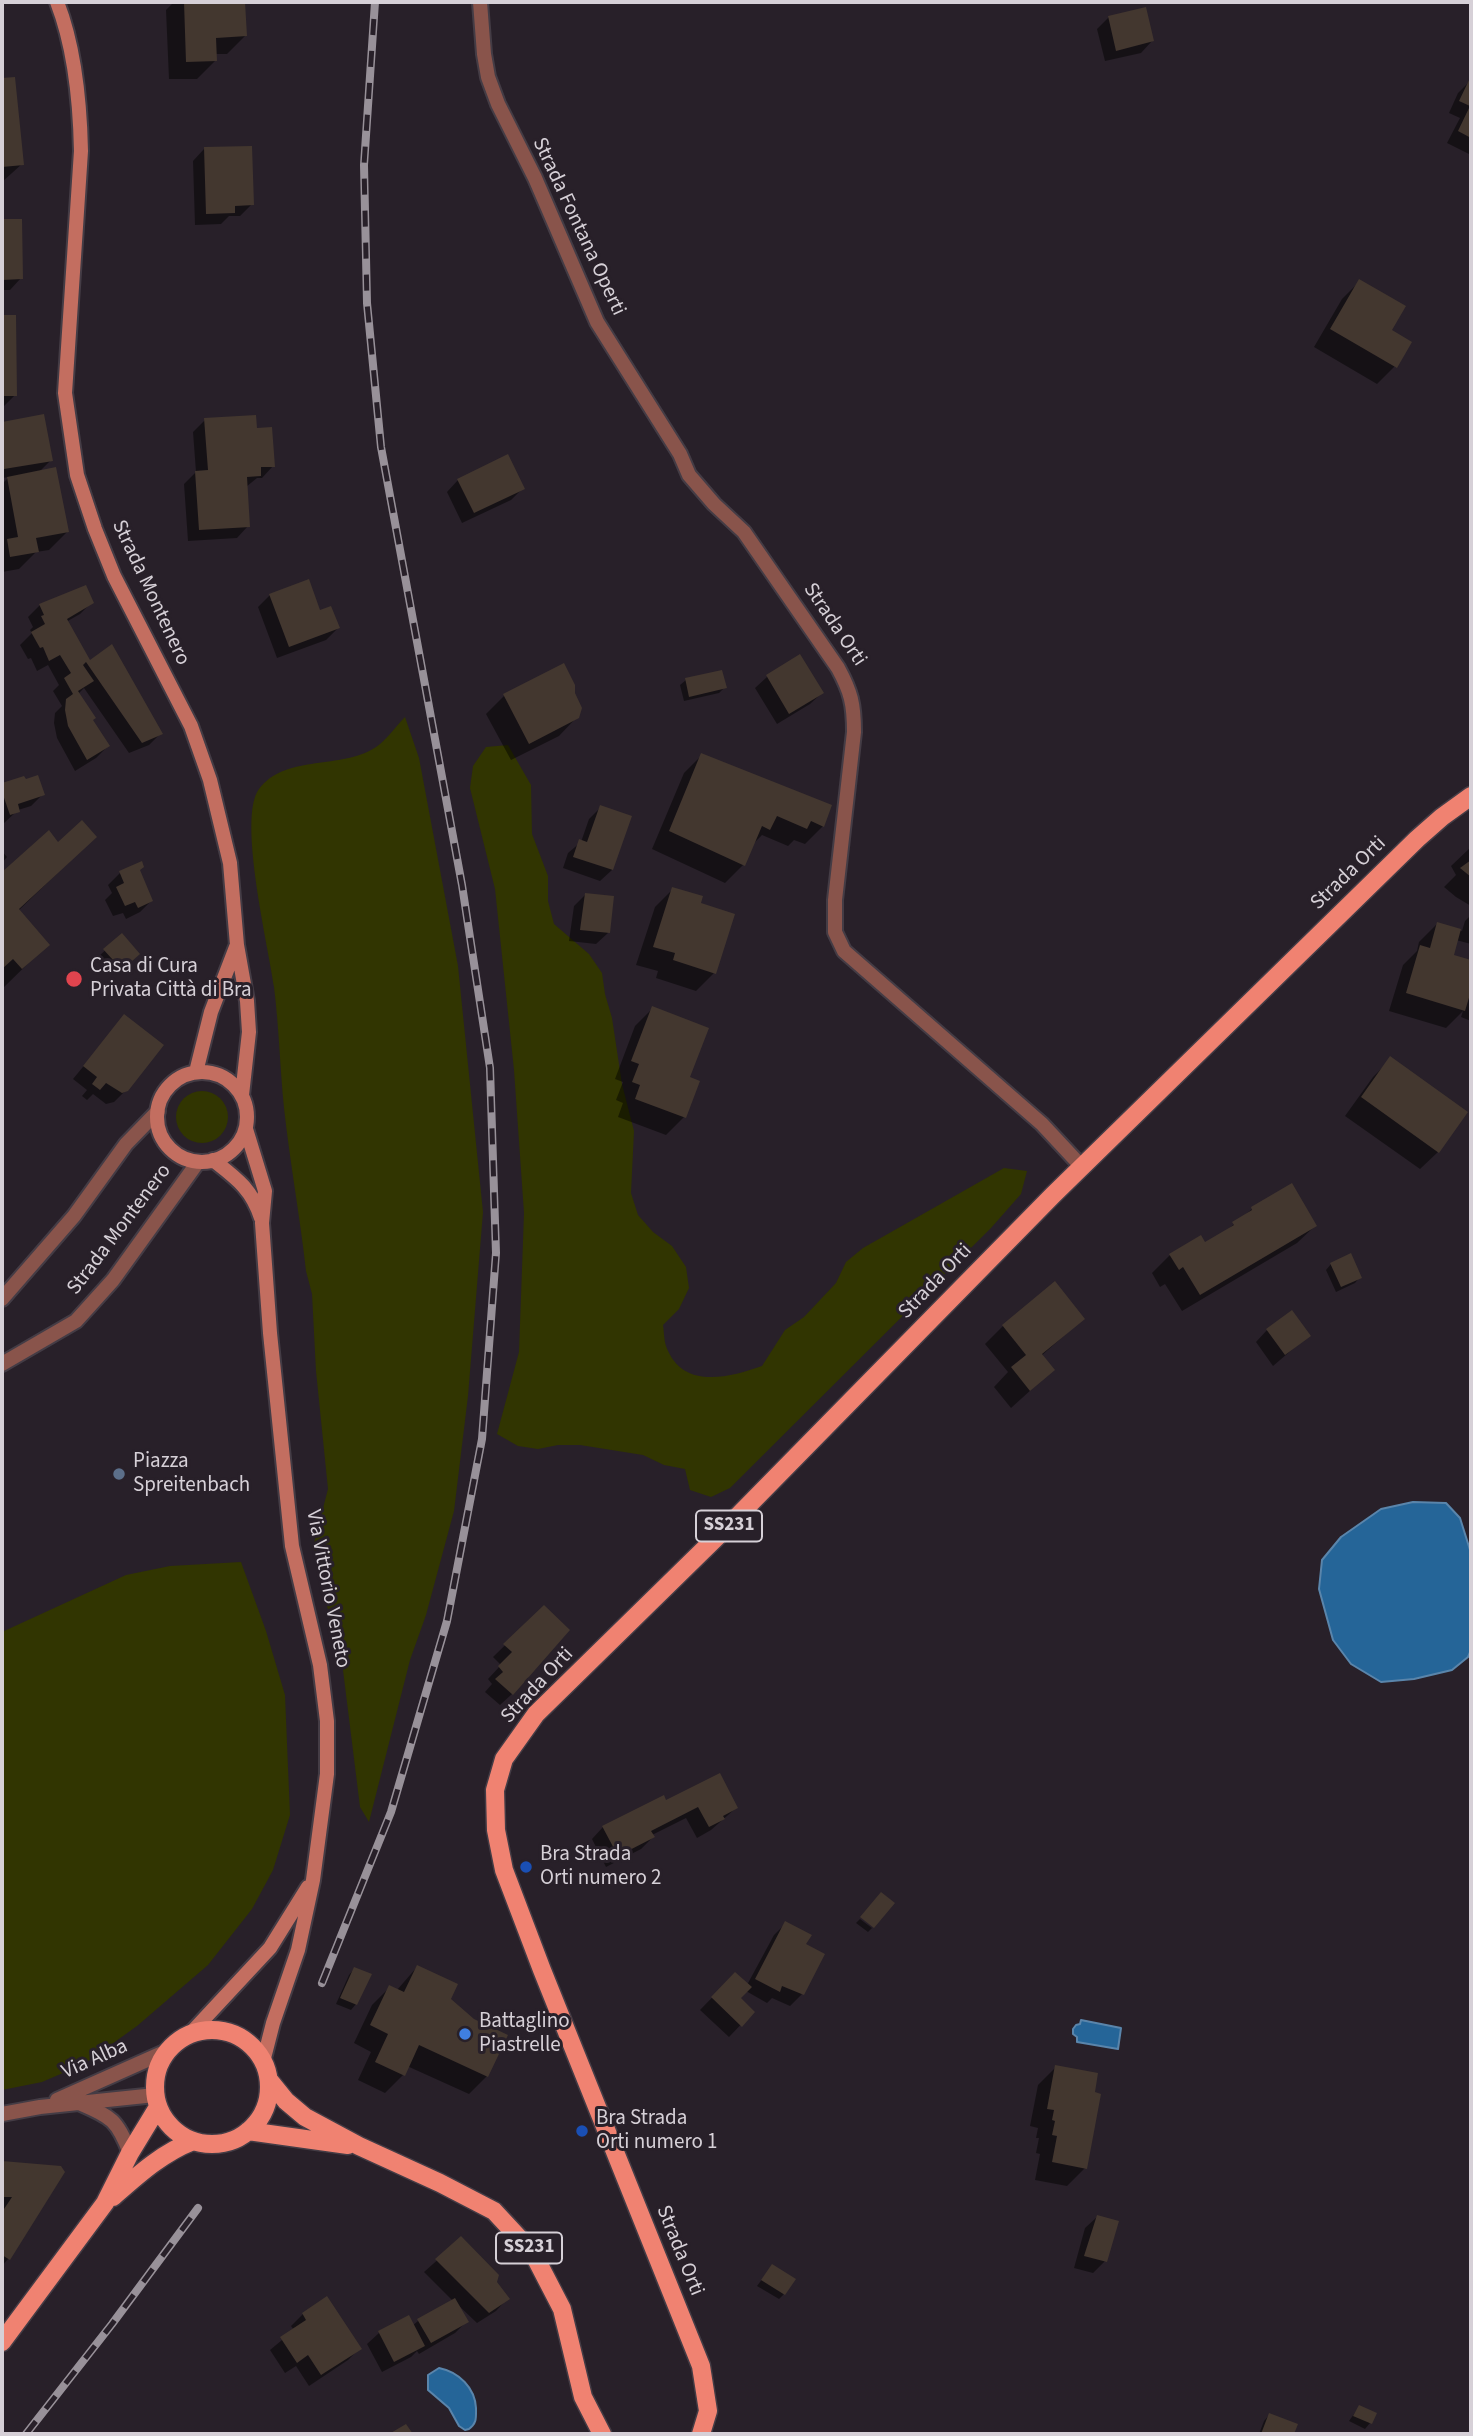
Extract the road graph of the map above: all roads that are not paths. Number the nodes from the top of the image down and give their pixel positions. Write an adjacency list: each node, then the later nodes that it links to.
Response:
1 (57, 2): 5 (main road, Strada Montenero)
2 (480, 2): 3 (street, Strada Fontana Operti)
3 (680, 454): 11 (street, Strada Orti)
4 (1471, 796): 11 (main road, Strada Orti / SS231)
5 (237, 945): 6 (main road, Strada Montenero); 7 (main road, Strada Montenero)
6 (196, 1072): 7 (main road); 8 (main road)
7 (242, 1095): 9 (main road)
8 (158, 1111): 10 (main road); 13 (street)
9 (246, 1129): 10 (main road); 12 (main road, Via Vittorio Veneto)
10 (206, 1161): 12 (main road, Via Vittorio Veneto); 14 (street, Strada Montenero)
11 (1083, 1167): 31 (main road, Strada Orti / SS231)
12 (262, 1223): 15 (main road, Via Vittorio Veneto)
13 (2, 1299)
14 (2, 1364)
15 (313, 1880): 16 (main road, Via Vittorio Veneto); 18 (main road, Via Vittorio Veneto)
16 (190, 2034): 17 (main road); 18 (main road, SS231)
17 (167, 2051): 20 (main road, SS231); 22 (street, Via Alba)
18 (263, 2062): 19 (main road, SS231)
19 (269, 2080): 24 (main road, SS231); 26 (main road, SS231)
20 (157, 2101): 21 (street, Via Alba); 25 (main road); 27 (main road, SS231)
21 (78, 2102): 22 (street, Via Alba); 27 (street, Via Alba)
22 (40, 2107): 23 (street, Via Alba)
23 (2, 2114)
24 (248, 2131): 25 (main road, SS231); 26 (main road, SS231)
25 (193, 2141): 28 (main road, SS231)
26 (359, 2146): 30 (main road, SS231)
27 (130, 2152): 28 (main road, SS231)
28 (105, 2203): 29 (main road, SS231)
29 (2, 2342)
30 (602, 2434)
31 (701, 2434)

